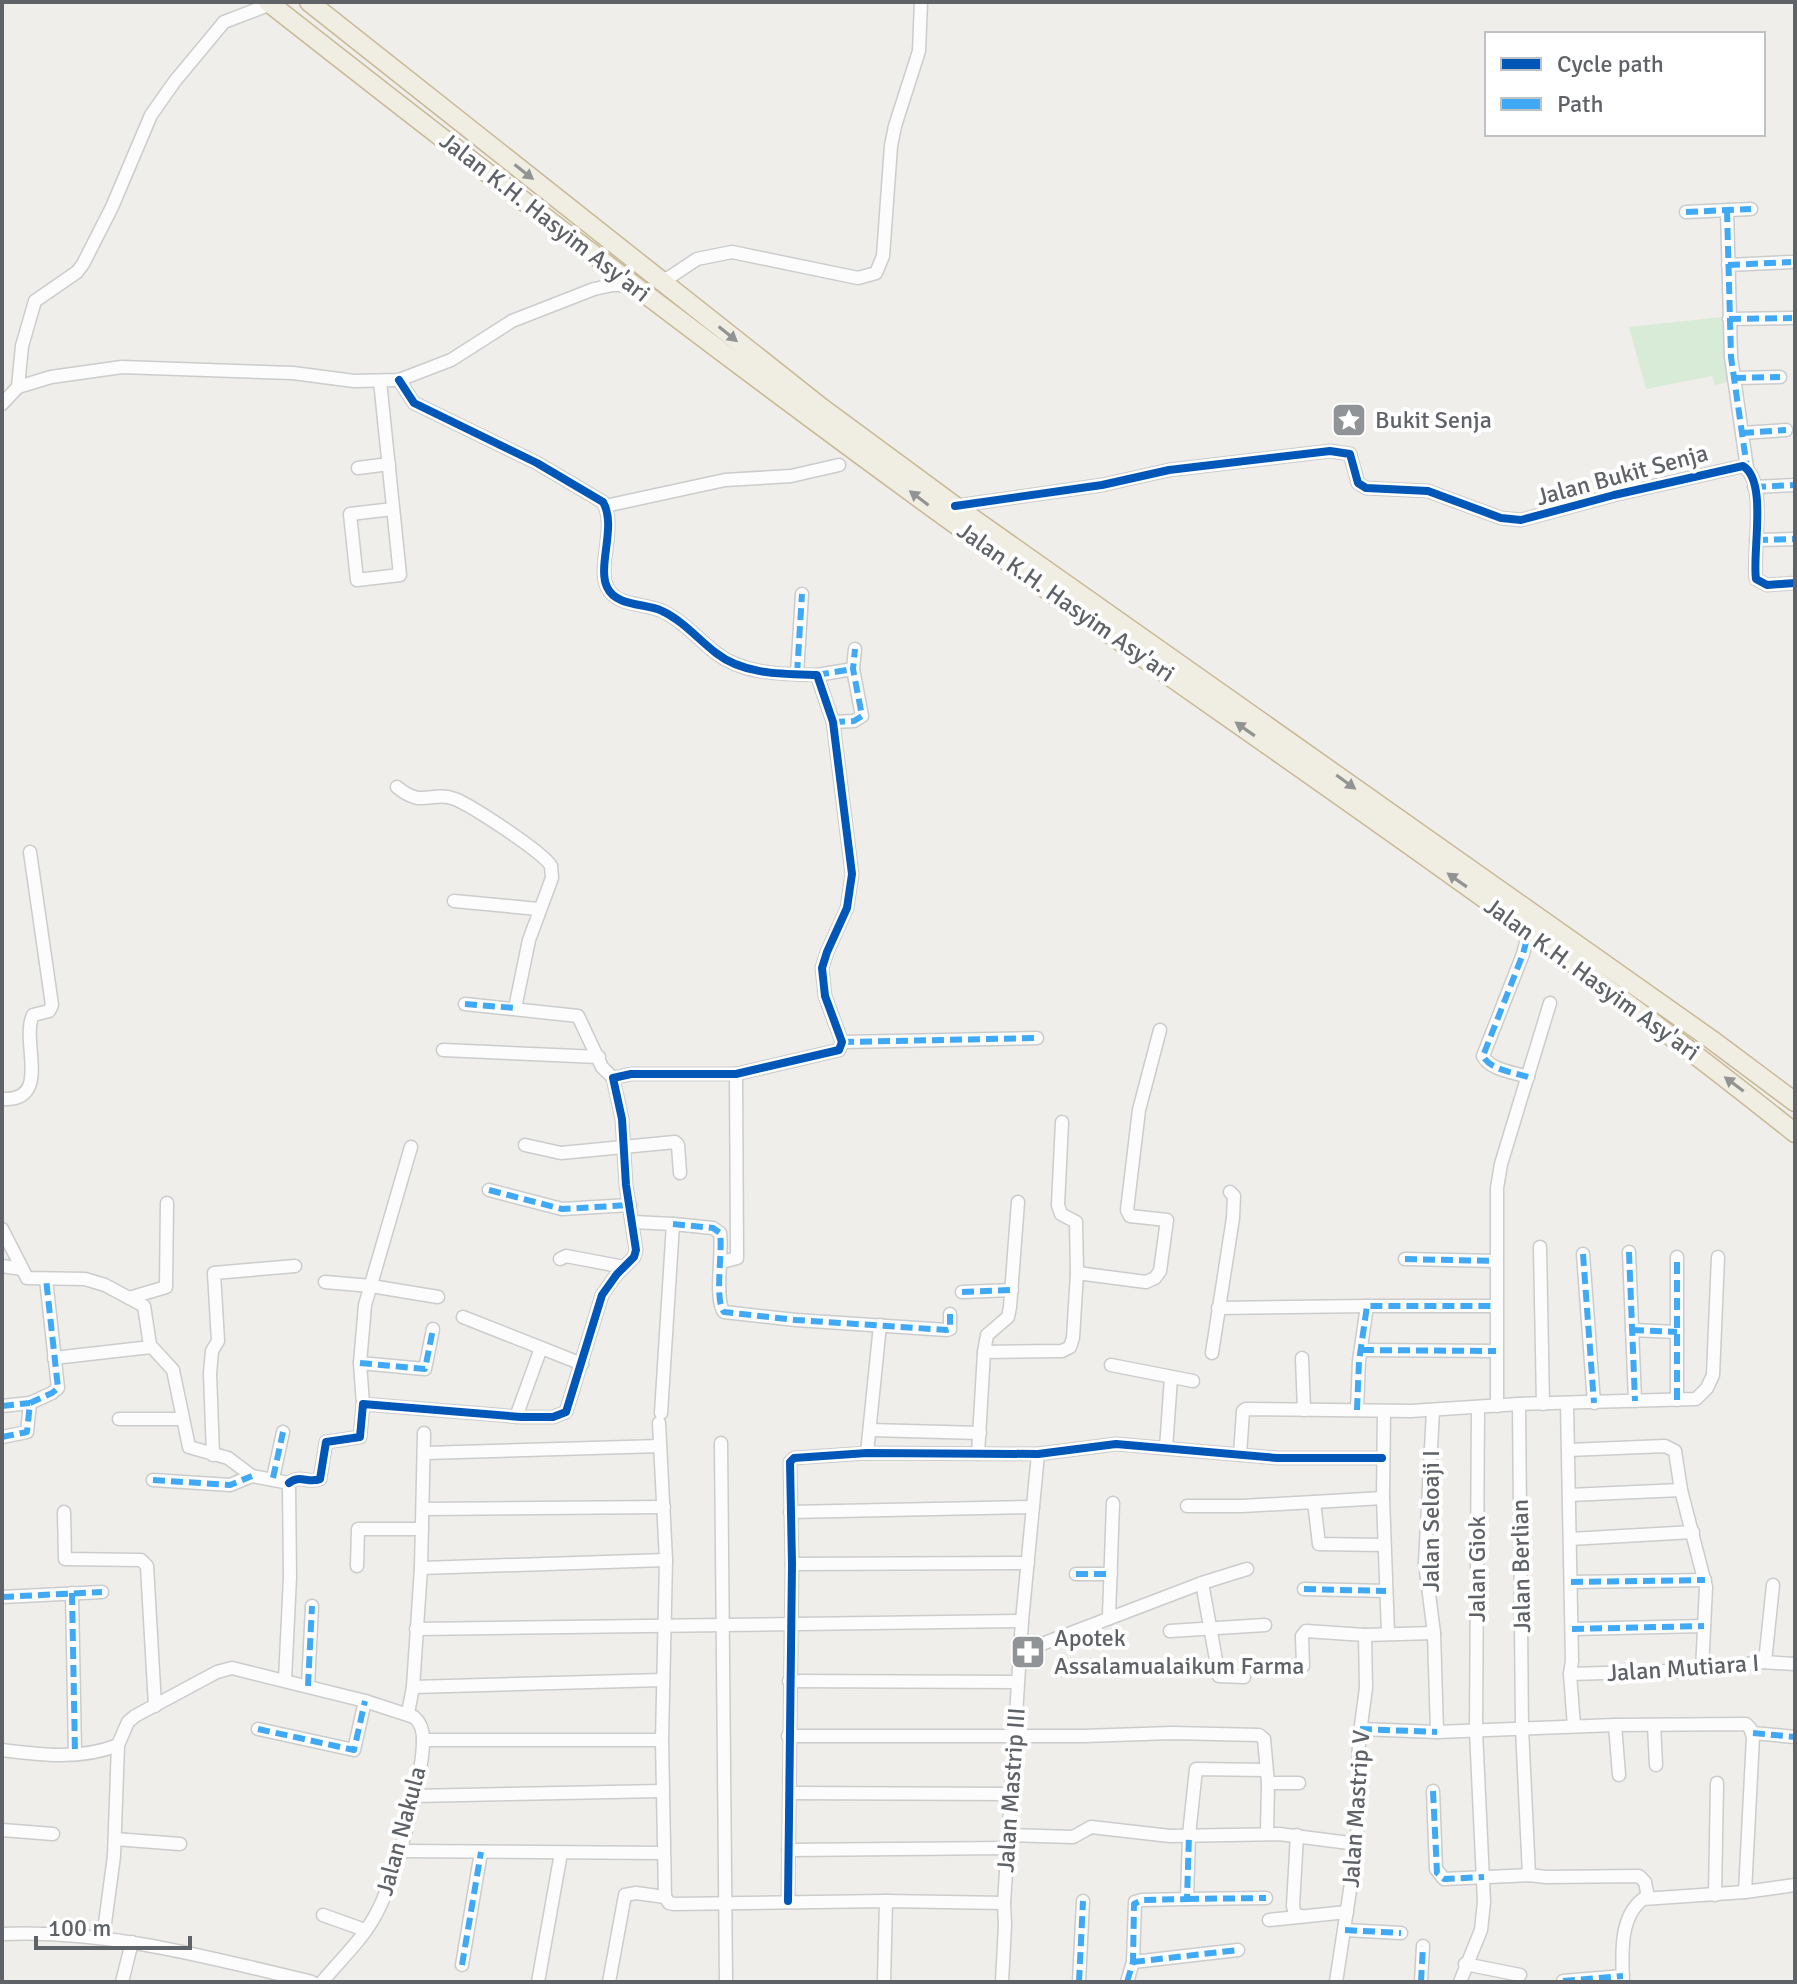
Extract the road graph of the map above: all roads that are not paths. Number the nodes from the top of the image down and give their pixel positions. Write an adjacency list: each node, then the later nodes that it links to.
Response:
1 (307, 2): 4 (highway); 5 (highway, Jalan K.H. Hasyim Asy'ari)
2 (921, 2): 12 (street)
3 (269, 3): 4 (highway, Jalan K.H. Hasyim Asy'ari); 20 (street)
4 (388, 96): 6 (highway, Jalan K.H. Hasyim Asy'ari)
5 (428, 96): 6 (highway); 12 (highway, Jalan K.H. Hasyim Asy'ari, one-way to 12)
6 (502, 184): 13 (highway, Jalan K.H. Hasyim Asy'ari)
7 (1751, 209): 8 (street)
8 (1727, 210): 9 (street); 11 (street)
9 (1686, 212)
10 (1791, 262): 11 (street)
11 (1728, 265): 15 (street)
12 (661, 280): 31 (highway, Jalan K.H. Hasyim Asy'ari, one-way to 31)
13 (632, 285): 18 (street); 46 (highway, Jalan K.H. Hasyim Asy'ari, one-way to 13)
14 (1792, 318): 15 (street)
15 (1729, 319): 17 (street)
16 (1780, 377): 17 (street)
17 (1734, 378): 23 (street)
18 (399, 380): 19 (street); 30 (street)
19 (380, 381): 20 (street); 24 (street)
20 (18, 387): 21 (street)
21 (2, 404)
22 (1786, 430): 23 (street)
23 (1742, 433): 27 (street)
24 (389, 464): 26 (street); 32 (street)
25 (839, 465): 30 (street)
26 (358, 468)
27 (1747, 468): 29 (street, Jalan Bukit Senja); 31 (street, Jalan Bukit Senja)
28 (1795, 485): 29 (street)
29 (1754, 487): 34 (street, Jalan Bukit Senja)
30 (605, 506): 39 (street)
31 (955, 506): 59 (highway, Jalan K.H. Hasyim Asy'ari, one-way to 59)
32 (393, 509): 32 (street)
33 (1795, 539): 34 (street)
34 (1756, 540): 35 (street, Jalan Bukit Senja)
35 (1795, 583)
36 (802, 594): 39 (street)
37 (855, 649): 38 (street)
38 (853, 669): 40 (street); 41 (street)
39 (797, 674): 40 (street)
40 (817, 675): 41 (street)
41 (833, 722): 52 (street)
42 (397, 787): 45 (street)
43 (30, 852): 58 (street)
44 (454, 901): 45 (street)
45 (538, 909): 49 (street)
46 (1529, 931): 56 (street); 61 (highway, Jalan K.H. Hasyim Asy'ari, one-way to 46)
47 (1550, 1003): 56 (street)
48 (465, 1004): 49 (street)
49 (515, 1008): 54 (street)
50 (1160, 1030): 87 (street)
51 (1037, 1038): 52 (street)
52 (842, 1042): 55 (street)
53 (443, 1050): 54 (street)
54 (599, 1057): 57 (street)
55 (736, 1074): 57 (street); 82 (street)
56 (1528, 1077): 81 (street)
57 (613, 1078): 64 (street)
58 (2, 1099)
59 (1795, 1102)
60 (1062, 1122): 87 (street)
61 (1795, 1133)
62 (525, 1145): 64 (street)
63 (411, 1147): 90 (street)
64 (625, 1149): 65 (street); 70 (street)
65 (680, 1173)
66 (489, 1190): 70 (street)
67 (1230, 1192): 97 (street)
68 (1018, 1202): 91 (street)
69 (167, 1203): 94 (street)
70 (630, 1205): 71 (street)
71 (633, 1222): 72 (street); 85 (street)
72 (673, 1224): 82 (street); 141 (street)
73 (2, 1229): 86 (street)
74 (1540, 1247): 123 (street)
75 (1629, 1252): 102 (street)
76 (1583, 1254): 120 (street)
77 (1677, 1257): 103 (street)
78 (1718, 1257): 117 (street)
79 (560, 1259): 85 (street)
80 (1405, 1259): 81 (street)
81 (1495, 1261): 96 (street)
82 (722, 1262): 100 (street)
83 (2, 1266): 86 (street)
84 (295, 1266): 148 (street)
85 (624, 1267): 113 (street)
86 (22, 1269): 88 (street)
87 (1077, 1273): 108 (street)
88 (46, 1279): 94 (street); 110 (street)
89 (325, 1282): 90 (street)
90 (371, 1286): 93 (street); 112 (street)
91 (1012, 1290): 92 (street); 108 (street)
92 (962, 1292)
93 (438, 1297)
94 (129, 1298): 104 (street)
95 (1367, 1306): 96 (street); 97 (street); 106 (street)
96 (1496, 1306): 107 (street)
97 (1218, 1308): 109 (street)
98 (950, 1314): 100 (street)
99 (463, 1317): 105 (street)
100 (880, 1325): 135 (street)
101 (433, 1329): 112 (street)
102 (1632, 1330): 103 (street); 118 (street)
103 (1677, 1332): 117 (street)
104 (151, 1347): 110 (street); 134 (street)
105 (541, 1348): 113 (street); 132 (street)
106 (1362, 1350): 107 (street); 129 (street)
107 (1496, 1351): 126 (street)
108 (984, 1352): 138 (street)
109 (1212, 1353)
110 (54, 1358): 119 (street)
111 (1302, 1358): 128 (street)
112 (360, 1363): 121 (street)
113 (582, 1364): 132 (street)
114 (1111, 1365): 115 (street)
115 (1171, 1378): 116 (street); 142 (street)
116 (1193, 1381)
117 (1677, 1400): 118 (street)
118 (1635, 1401): 120 (street)
119 (30, 1403): 125 (street); 139 (street)
120 (1594, 1403): 124 (street)
121 (363, 1404): 132 (street); 154 (street)
122 (1519, 1404): 123 (street); 126 (street); 221 (street, Jalan Berlian)
123 (1543, 1404): 124 (street)
124 (1567, 1404): 143 (street)
125 (2, 1406)
126 (1497, 1406): 127 (street)
127 (1478, 1407): 130 (street); 224 (street, Jalan Giok)
128 (1304, 1410): 129 (street); 149 (street)
129 (1357, 1410): 131 (street)
130 (1433, 1410): 131 (street); 200 (street, Jalan Seloaji I)
131 (1384, 1411): 150 (street)
132 (516, 1417)
133 (119, 1419): 134 (street)
134 (182, 1419): 148 (street)
135 (870, 1430): 138 (street); 145 (street)
136 (283, 1432): 152 (street)
137 (424, 1433): 144 (street)
138 (980, 1433): 146 (street)
139 (2, 1437)
140 (721, 1443): 193 (street)
141 (660, 1446): 144 (street); 161 (street)
142 (1166, 1448): 147 (street); 149 (street)
143 (1568, 1450): 155 (street); 156 (street)
144 (425, 1453): 163 (street)
145 (867, 1453): 146 (street); 165 (street)
146 (978, 1454): 147 (street)
147 (1038, 1454): 162 (street, Jalan Mastrip III)
148 (213, 1455): 151 (street)
149 (1240, 1455): 150 (street)
150 (1382, 1458): 157 (street)
151 (252, 1476): 152 (street); 153 (street)
152 (273, 1478): 154 (street)
153 (153, 1480)
154 (289, 1483): 209 (street)
155 (1681, 1490): 156 (street); 167 (street)
156 (1569, 1495): 168 (street)
157 (1383, 1498): 158 (street); 169 (street)
158 (1314, 1502): 160 (street); 169 (street)
159 (1113, 1503): 177 (street)
160 (1187, 1506)
161 (664, 1507): 163 (street); 170 (street)
162 (1033, 1507): 165 (street); 171 (street, Jalan Mastrip III)
163 (423, 1509): 166 (street)
164 (64, 1512): 216 (street)
165 (790, 1512): 172 (street)
166 (422, 1529): 173 (street); 174 (street)
167 (1693, 1532): 168 (street); 178 (street)
168 (1570, 1539): 179 (street)
169 (1384, 1545): 183 (street)
170 (666, 1560): 174 (street); 192 (street)
171 (1028, 1563): 172 (street); 189 (street, Jalan Mastrip III)
172 (792, 1564): 190 (street)
173 (357, 1566)
174 (421, 1568): 196 (street)
175 (1247, 1569): 180 (street)
176 (1076, 1574): 177 (street)
177 (1111, 1574): 188 (street)
178 (1705, 1580): 179 (street); 194 (street)
179 (1571, 1582): 197 (street)
180 (1202, 1583): 188 (street); 195 (street)
181 (1773, 1585): 203 (street)
182 (1304, 1589): 183 (street)
183 (1386, 1591): 199 (street)
184 (102, 1592): 185 (street)
185 (72, 1593): 186 (street); 234 (street)
186 (2, 1597)
187 (312, 1606): 213 (street)
188 (1109, 1617): 202 (street)
189 (1022, 1621): 190 (street); 202 (street, Jalan Mastrip III)
190 (790, 1624): 193 (street); 211 (street)
191 (1265, 1625): 195 (street)
192 (664, 1626): 193 (street); 196 (street); 210 (street)
193 (722, 1626): 271 (street)
194 (1704, 1626): 197 (street); 206 (street)
195 (1211, 1627): 198 (street); 208 (street)
196 (416, 1629): 214 (street)
197 (1572, 1629): 207 (street)
198 (1170, 1631)
199 (1388, 1633): 200 (street); 201 (street)
200 (1434, 1633): 225 (street, Jalan Seloaji I)
201 (1365, 1635): 205 (street); 223 (street, Jalan Mastrip V)
202 (1021, 1648): 212 (street, Jalan Mastrip III)
203 (1765, 1662): 204 (street, Jalan Mutiara I); 206 (street, Jalan Mutiara I)
204 (1795, 1664)
205 (1303, 1666)
206 (1702, 1670): 207 (street, Jalan Mutiara I)
207 (1570, 1674): 220 (street)
208 (1244, 1677)
209 (285, 1680): 213 (street); 216 (street)
210 (663, 1680): 214 (street); 231 (street)
211 (789, 1681): 212 (street); 227 (street)
212 (1018, 1682): 228 (street, Jalan Mastrip III)
213 (308, 1686): 215 (street)
214 (413, 1687): 217 (street)
215 (365, 1701): 217 (street); 222 (street)
216 (155, 1706): 232 (street)
217 (408, 1713): 230 (street, Jalan Nakula)
218 (1615, 1725): 219 (street); 220 (street); 236 (street)
219 (1654, 1725): 226 (street); 235 (street)
220 (1574, 1726): 221 (street)
221 (1522, 1728): 224 (street); 259 (street, Jalan Berlian)
222 (258, 1729)
223 (1360, 1729): 225 (street); 253 (street, Jalan Mastrip V)
224 (1476, 1731): 225 (street); 260 (street, Jalan Giok)
225 (1437, 1732)
226 (1753, 1733): 229 (street); 262 (street)
227 (788, 1736): 228 (street); 242 (street)
228 (1015, 1736): 237 (street); 243 (street, Jalan Mastrip III)
229 (1795, 1737)
230 (423, 1740): 231 (street); 244 (street, Jalan Nakula)
231 (662, 1740): 240 (street)
232 (118, 1745): 234 (street); 250 (street)
233 (2, 1750): 234 (street)
234 (75, 1754)
235 (1656, 1765)
236 (1619, 1775)
237 (1267, 1776): 238 (street); 246 (street); 248 (street)
238 (1299, 1783)
239 (1717, 1783): 263 (street)
240 (662, 1791): 244 (street); 258 (street)
241 (1433, 1791): 260 (street)
242 (790, 1793): 243 (street); 254 (street)
243 (1011, 1794): 251 (street, Jalan Mastrip III)
244 (413, 1796): 255 (street, Jalan Nakula)
245 (2, 1830): 247 (street)
246 (1267, 1833): 248 (street); 249 (street)
247 (53, 1834)
248 (1189, 1835): 251 (street); 267 (street)
249 (1297, 1835): 253 (street); 275 (street)
250 (115, 1839): 252 (street); 281 (street)
251 (1008, 1841): 254 (street); 272 (street, Jalan Mastrip III)
252 (180, 1844)
253 (1357, 1844): 273 (street, Jalan Mastrip V)
254 (788, 1850): 268 (street)
255 (399, 1851): 256 (street); 277 (street, Jalan Nakula)
256 (481, 1852): 257 (street); 287 (street)
257 (561, 1853): 258 (street); 294 (street)
258 (663, 1853): 264 (street)
259 (1529, 1875): 260 (street); 265 (street)
260 (1484, 1877): 286 (street, Jalan Giok)
261 (1795, 1885): 262 (street)
262 (1745, 1892): 263 (street)
263 (1715, 1895): 265 (street)
264 (665, 1897): 271 (street); 295 (street)
265 (1648, 1897): 289 (street)
266 (1266, 1898): 267 (street)
267 (1187, 1899): 285 (street)
268 (788, 1901): 269 (street); 271 (street)
269 (886, 1901): 272 (street); 297 (street)
270 (1083, 1901): 299 (street)
271 (726, 1903): 296 (street)
272 (1004, 1903): 298 (street, Jalan Mastrip III)
273 (1347, 1912): 275 (street); 278 (street, Jalan Mastrip V)
274 (323, 1915): 277 (street)
275 (1301, 1916): 276 (street)
276 (1269, 1920)
277 (365, 1930): 293 (street, Jalan Nakula)
278 (1345, 1930): 279 (street); 301 (street, Jalan Mastrip V)
279 (1401, 1933)
280 (2, 1934): 281 (street)
281 (103, 1938): 282 (street)
282 (132, 1942): 291 (street); 292 (street)
283 (1423, 1946): 302 (street)
284 (1238, 1950): 285 (street)
285 (1133, 1962): 300 (street)
286 (1465, 1964): 288 (street); 303 (street, Jalan Giok)
287 (462, 1965)
288 (1520, 1975)
289 (1623, 1979): 290 (street)
290 (1563, 1981)
291 (122, 1982)
292 (312, 1982)
293 (322, 1982)
294 (538, 1982)
295 (609, 1982)
296 (726, 1982)
297 (884, 1982)
298 (1002, 1982)
299 (1079, 1982)
300 (1127, 1982)
301 (1336, 1982)
302 (1421, 1982)
303 (1460, 1982)

